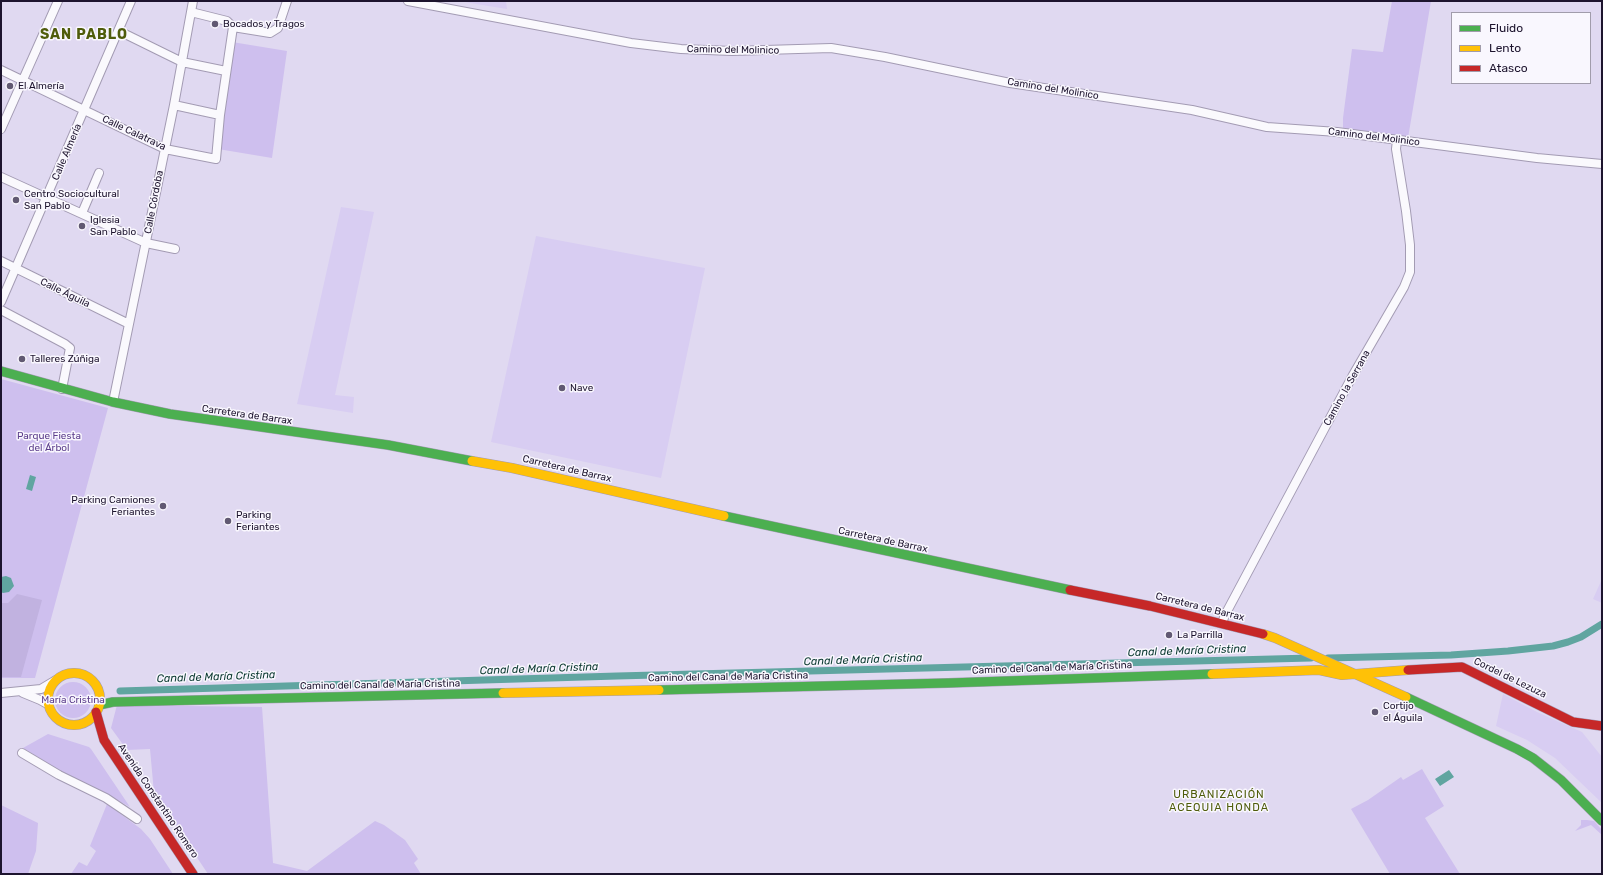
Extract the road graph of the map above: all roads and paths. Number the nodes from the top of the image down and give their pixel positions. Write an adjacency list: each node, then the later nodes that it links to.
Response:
1 (58, 1): 12 (street)
2 (132, 1): 8 (street, Calle Almería)
3 (193, 1): 6 (street, Calle Córdoba)
4 (287, 1): 7 (street)
5 (408, 1): 17 (street, Camino del Molinico)
6 (190, 12): 7 (street); 9 (street, Calle Córdoba)
7 (233, 27): 11 (street, Calle Calatrava)
8 (119, 30): 9 (street); 14 (street, Calle Almería)
9 (182, 62): 11 (street); 13 (street, Calle Córdoba)
10 (1, 70): 12 (street, Calle Calatrava)
11 (226, 71): 15 (street, Calle Calatrava)
12 (22, 80): 14 (street, Calle Calatrava); 16 (street)
13 (174, 105): 15 (street); 18 (street, Calle Córdoba)
14 (85, 109): 18 (street, Calle Calatrava); 22 (street, Calle Almería)
15 (220, 114): 18 (street, Calle Calatrava)
16 (1, 129)
17 (1397, 140): 19 (street, Camino del Molinico); 34 (street, Camino la Serrana)
18 (165, 149): 24 (street, Calle Córdoba)
19 (1602, 164)
20 (99, 173): 23 (street)
21 (1, 177): 22 (street)
22 (47, 197): 23 (street); 27 (street, Calle Almería)
23 (82, 213): 24 (street)
24 (146, 243): 25 (street); 30 (street, Calle Córdoba)
25 (175, 249)
26 (1, 261): 27 (street, Calle Águila)
27 (16, 268): 28 (street, Calle Almería); 30 (street, Calle Águila)
28 (1, 302)
29 (1, 310): 32 (street)
30 (129, 324): 33 (street, Calle Córdoba)
31 (1, 371): 32 (main road, Carretera de Barrax)
32 (62, 389): 33 (main road, Carretera de Barrax)
33 (113, 402): 34 (main road, Carretera de Barrax)
34 (1222, 623): 35 (main road, Carretera de Barrax)
35 (1356, 675): 40 (main road, Camino del Canal de María Cristina); 42 (main road, Cordel de Lezuza); 46 (main road, Carretera de Barrax)
36 (56, 680): 37 (street); 39 (main road); 40 (main road)
37 (21, 692): 38 (street); 39 (street)
38 (1, 693)
39 (49, 705): 41 (main road)
40 (97, 709): 41 (main road); 43 (main road, Avenida Constantino Romero)
41 (80, 724): 43 (main road, Avenida Constantino Romero)
42 (1602, 726)
43 (104, 740): 47 (main road, Avenida Constantino Romero)
44 (22, 753): 45 (street)
45 (137, 819)
46 (1602, 821)
47 (193, 874)

